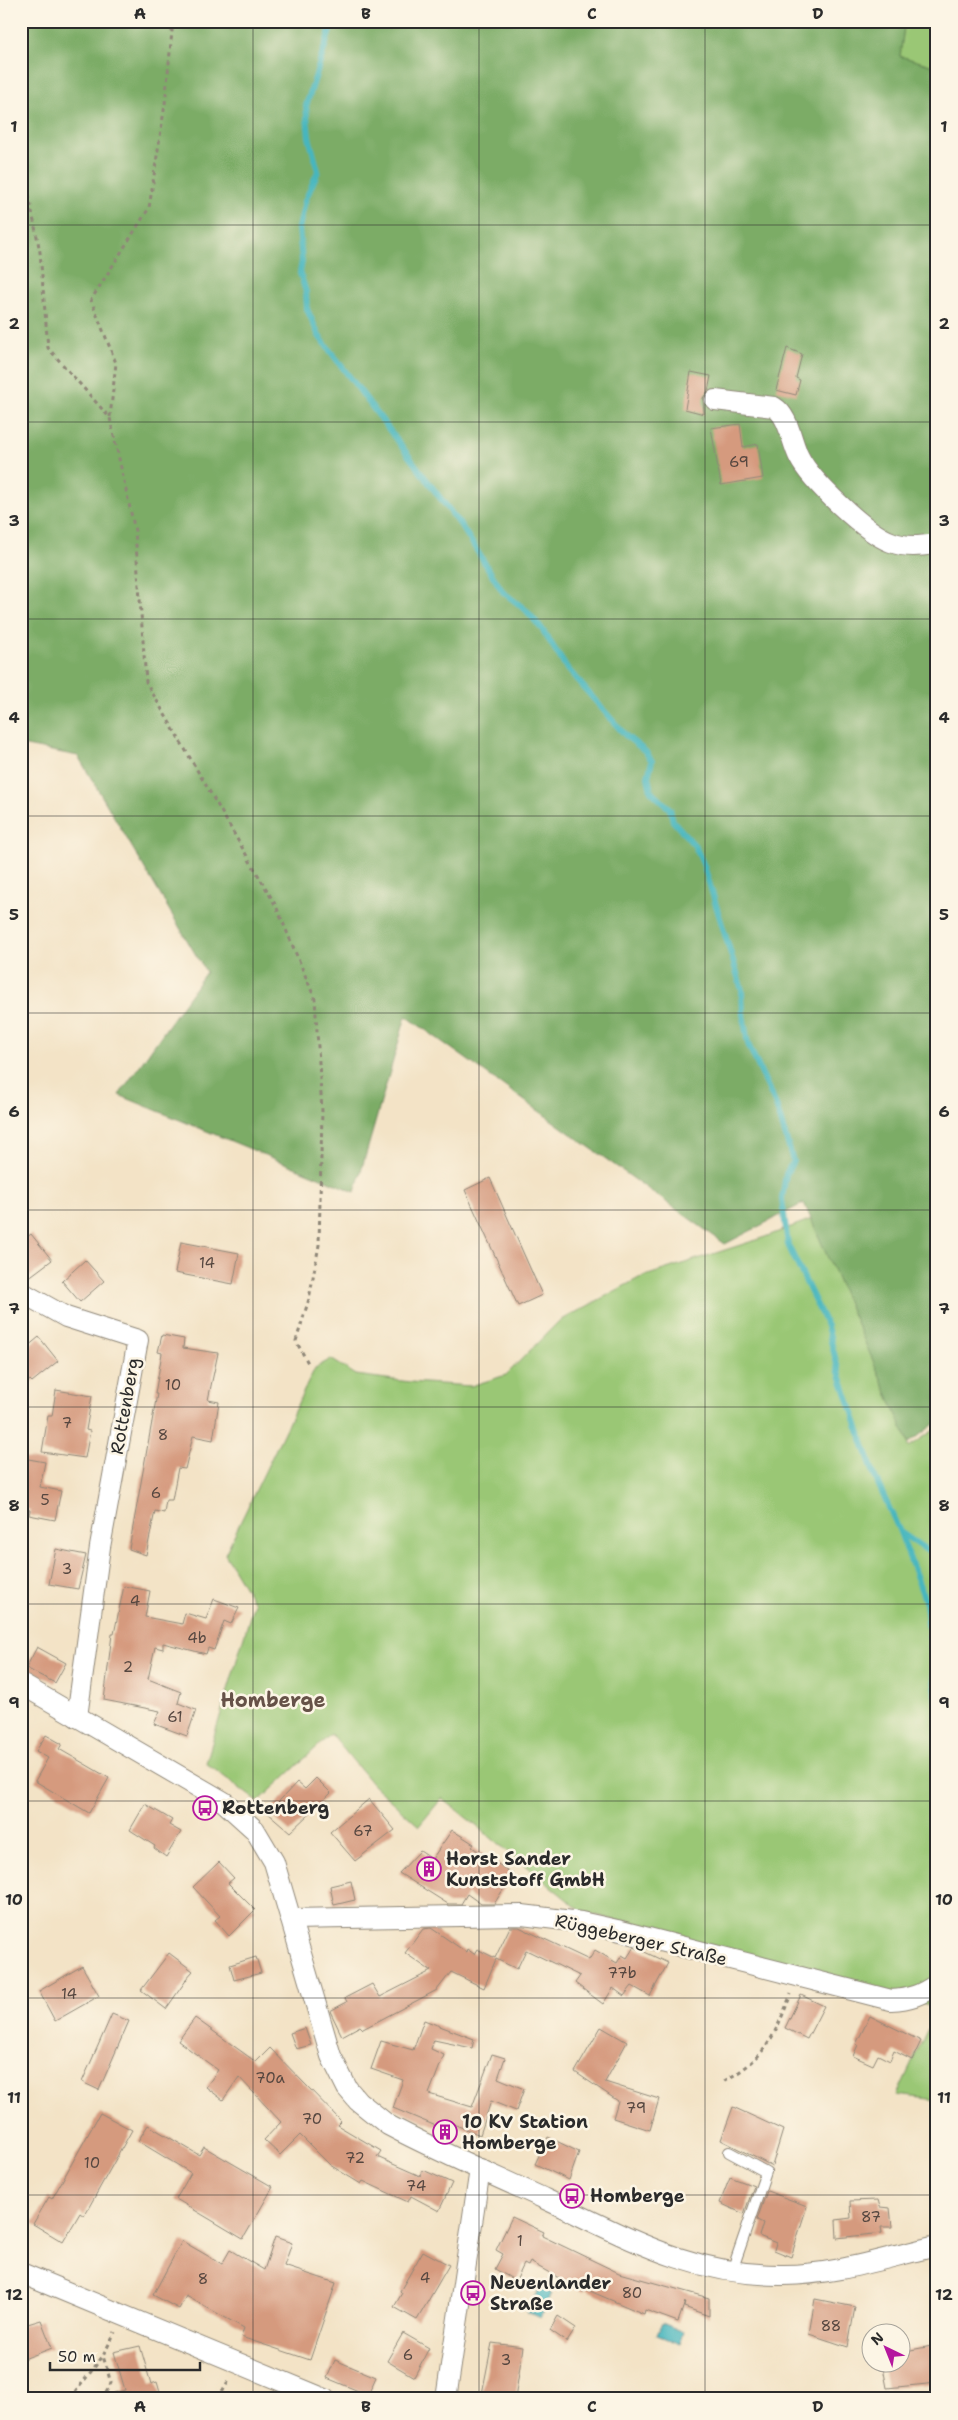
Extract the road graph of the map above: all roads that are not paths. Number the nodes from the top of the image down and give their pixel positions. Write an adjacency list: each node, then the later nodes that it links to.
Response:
1 (715, 400): 2 (street)
2 (937, 544)
3 (21, 1292): 5 (street, Rottenberg)
4 (21, 1684): 5 (street)
5 (77, 1717): 6 (street)
6 (292, 1919): 7 (street, Rüggeberger Straße); 9 (street)
7 (937, 1984)
8 (729, 2152): 11 (lane)
9 (480, 2169): 11 (street); 14 (street)
10 (937, 2246): 11 (street)
11 (732, 2271)
12 (21, 2273): 13 (street)
13 (325, 2399)
14 (446, 2399)

